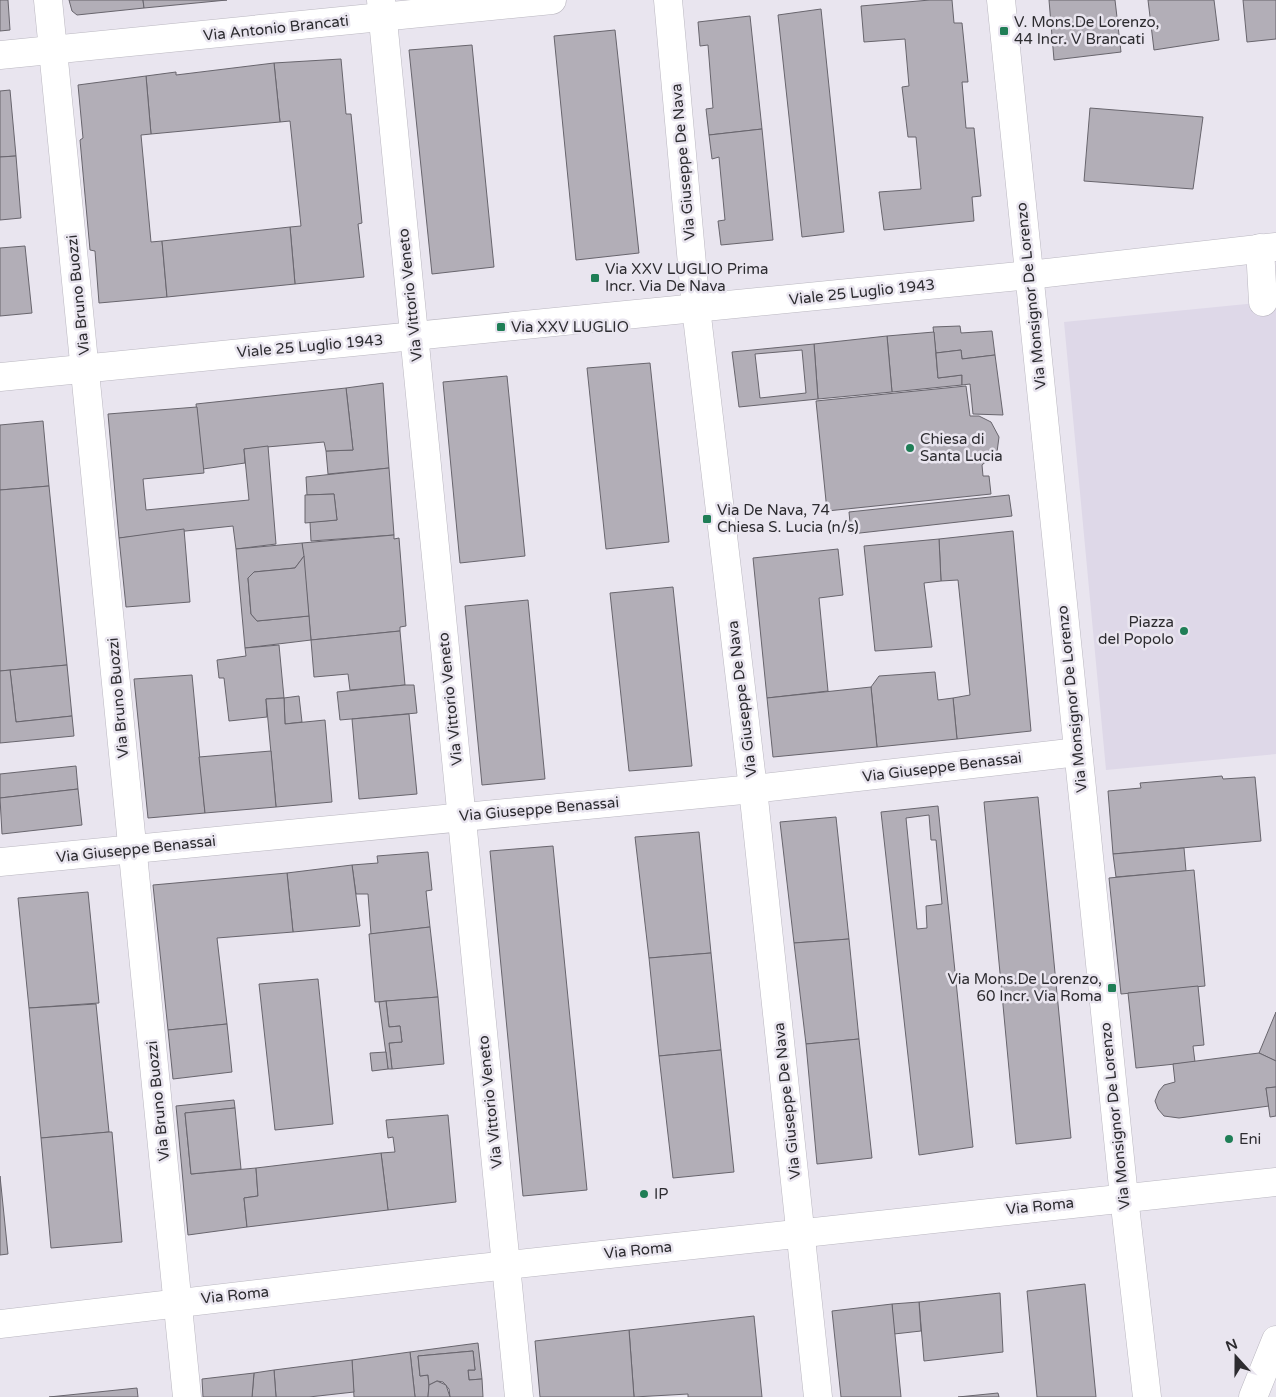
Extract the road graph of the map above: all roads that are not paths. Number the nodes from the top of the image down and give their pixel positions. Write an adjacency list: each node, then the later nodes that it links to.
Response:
1 (48, 0): 6 (street, Via Bruno Buozzi)
2 (552, 0): 5 (street, Via Antonio Brancati)
3 (668, 0): 11 (street, Via Giuseppe De Nava)
4 (1001, 0): 9 (street, Via Monsignor De Lorenzo)
5 (382, 8): 6 (street, Via Antonio Brancati); 12 (street, Via Vittorio Veneto)
6 (52, 50): 7 (street, Via Antonio Brancati); 13 (street, Via Bruno Buozzi)
7 (0, 55)
8 (1268, 247): 9 (street, Viale 25 Luglio 1943); 10 (street)
9 (1029, 275): 11 (street, Viale 25 Luglio 1943); 15 (street, Via Monsignor De Lorenzo)
10 (1263, 302)
11 (696, 308): 12 (street, Viale 25 Luglio 1943); 16 (street, Via Giuseppe De Nava)
12 (414, 337): 13 (street, Viale 25 Luglio 1943); 17 (street, Via Vittorio Veneto)
13 (86, 369): 14 (street, Viale 25 Luglio 1943); 18 (street, Via Bruno Buozzi)
14 (0, 377)
15 (1078, 752): 16 (street, Via Giuseppe Benassai); 21 (street, Via Monsignor De Lorenzo)
16 (753, 789): 17 (street, Via Giuseppe Benassai); 22 (street, Via Giuseppe De Nava)
17 (461, 816): 18 (street, Via Giuseppe Benassai); 23 (street, Via Vittorio Veneto)
18 (132, 850): 19 (street, Via Giuseppe Benassai); 24 (street, Via Bruno Buozzi)
19 (0, 862)
20 (1276, 1182): 21 (street, Via Roma)
21 (1124, 1197): 22 (street, Via Roma); 30 (street, Via Monsignor De Lorenzo)
22 (801, 1232): 23 (street, Via Roma); 29 (street, Via Giuseppe De Nava)
23 (506, 1265): 24 (street, Via Roma); 28 (street, Via Vittorio Veneto)
24 (178, 1302): 25 (street, Via Roma); 27 (street, Via Bruno Buozzi)
25 (0, 1324)
26 (1276, 1340): 31 (street)
27 (187, 1397)
28 (519, 1397)
29 (818, 1397)
30 (1147, 1397)
31 (1253, 1397)

